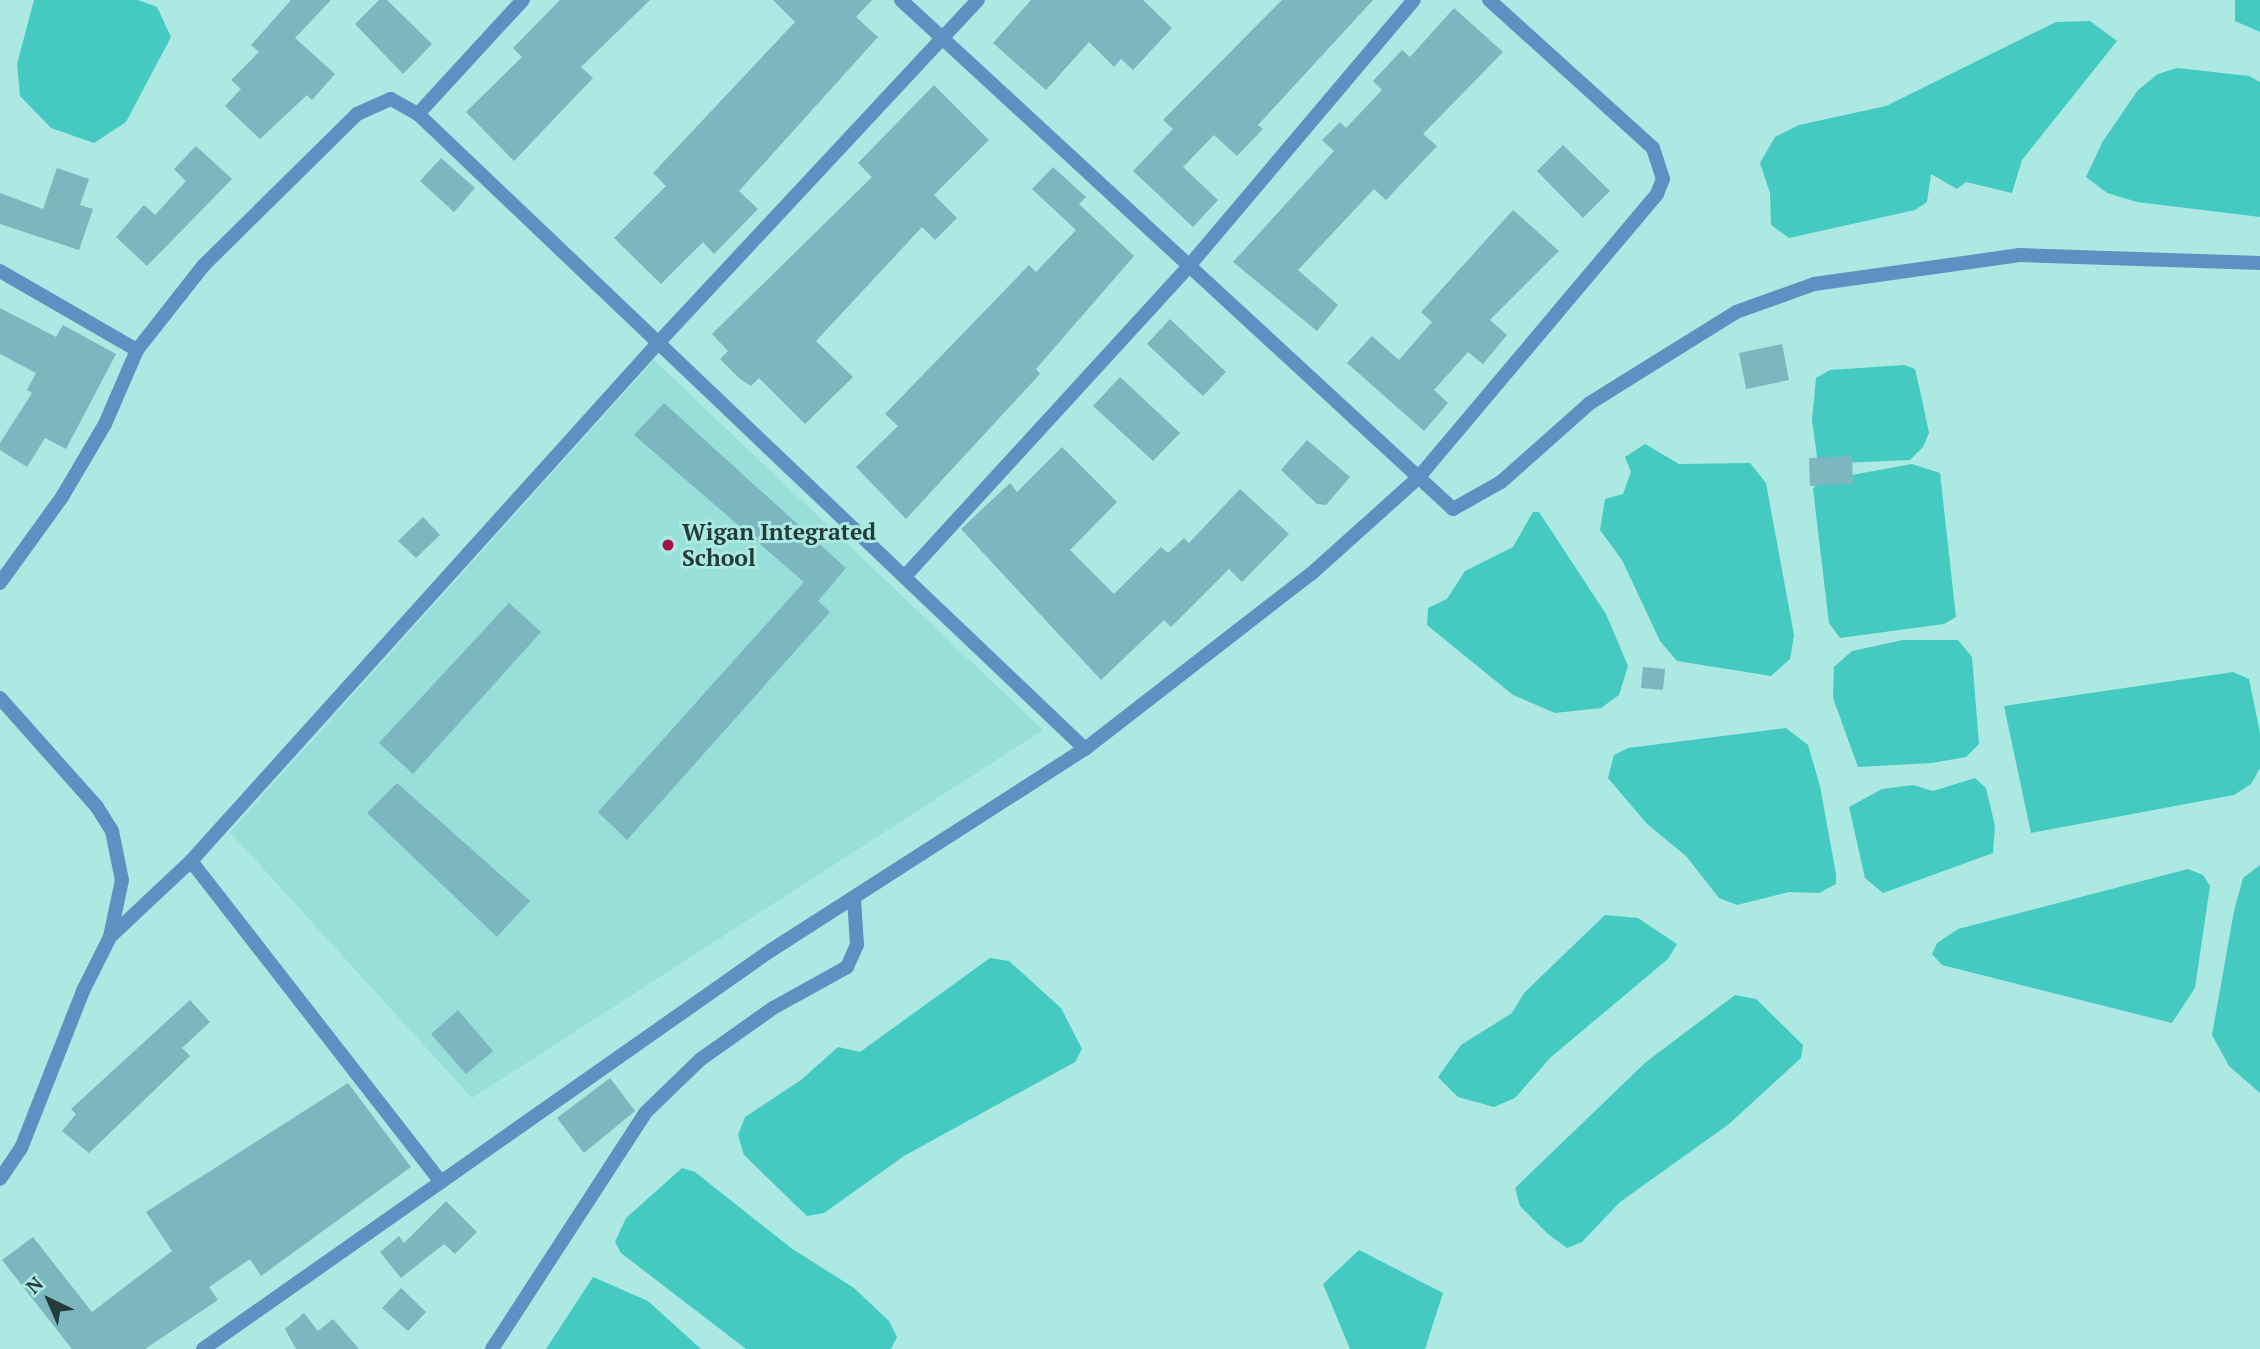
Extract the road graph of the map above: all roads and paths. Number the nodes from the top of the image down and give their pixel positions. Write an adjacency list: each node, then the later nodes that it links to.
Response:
1 (523, 0): 7 (street)
2 (901, 0): 6 (street)
3 (978, 0): 6 (street)
4 (1415, 0): 9 (street)
5 (1489, 0): 13 (street)
6 (943, 41): 9 (street); 11 (street)
7 (418, 114): 11 (street); 12 (street)
8 (2260, 264): 13 (street)
9 (1189, 266): 13 (street); 14 (street)
10 (0, 271): 12 (street)
11 (658, 343): 14 (street); 18 (street)
12 (137, 350): 15 (street)
13 (1418, 478): 17 (street)
14 (907, 574): 17 (street)
15 (0, 583)
16 (0, 698): 20 (street)
17 (1085, 749): 19 (street)
18 (191, 861): 20 (street); 22 (street)
19 (854, 898): 22 (street); 24 (street)
20 (110, 937): 21 (street)
21 (0, 1179)
22 (441, 1182): 23 (street)
23 (202, 1349)
24 (492, 1349)

